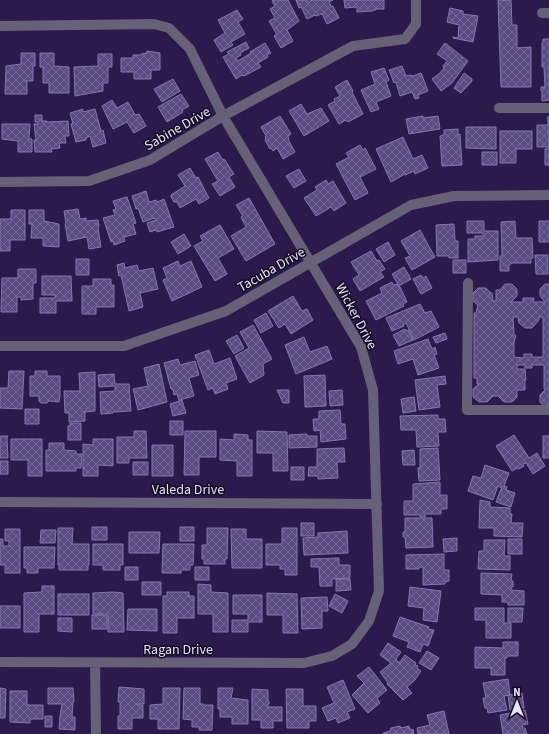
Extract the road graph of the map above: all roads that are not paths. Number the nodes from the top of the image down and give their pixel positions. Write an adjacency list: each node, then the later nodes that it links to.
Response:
1 (416, 0): 5 (street, Sabine Drive)
2 (0, 26): 5 (street, Wicker Drive)
3 (499, 108): 4 (street)
4 (549, 108)
5 (223, 116): 6 (street, Sabine Drive); 8 (street, Wicker Drive)
6 (0, 182)
7 (549, 195): 8 (street, Tacuba Drive)
8 (311, 262): 10 (street, Tacuba Drive); 13 (street, Wicker Drive)
9 (468, 283): 11 (street)
10 (0, 346)
11 (549, 410)
12 (0, 502): 13 (street, Valeda Drive)
13 (377, 504): 14 (street, Wicker Drive)
14 (352, 644): 16 (street, Ragan Drive)
15 (0, 662): 16 (street, Ragan Drive)
16 (95, 663): 17 (street)
17 (96, 734)

